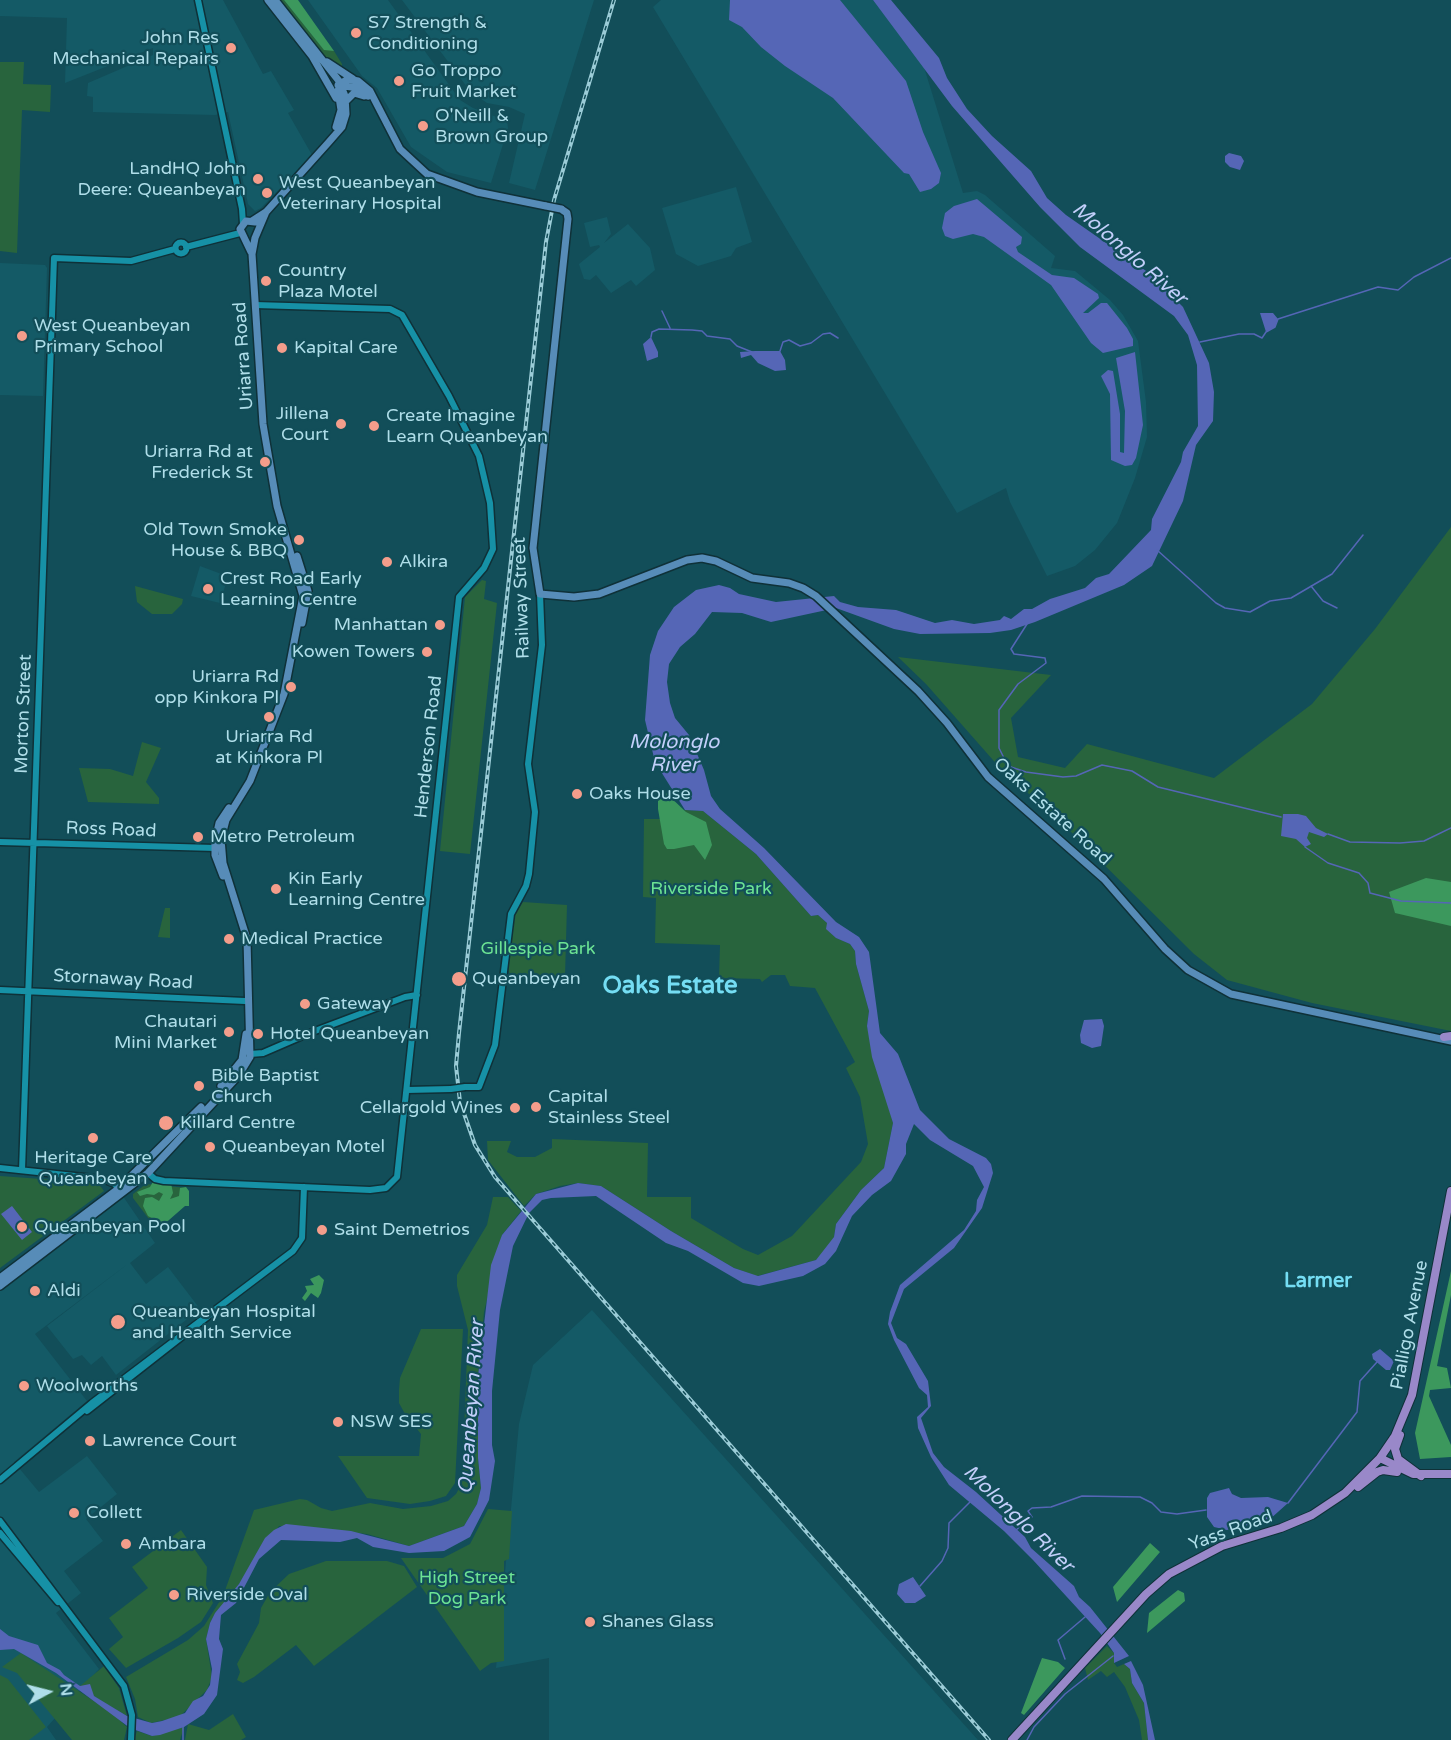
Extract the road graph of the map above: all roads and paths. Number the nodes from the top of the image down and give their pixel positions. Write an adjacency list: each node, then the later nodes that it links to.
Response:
1 (198, 0): 13 (street)
2 (268, 0): 5 (main road)
3 (275, 0): 4 (main road)
4 (304, 38): 6 (main road, Railway Street); 7 (main road)
5 (312, 56): 7 (main road, Railway Street); 11 (main road)
6 (355, 80): 7 (main road); 10 (main road, Railway Street)
7 (340, 85): 8 (main road); 9 (main road, Railway Street); 11 (main road)
8 (346, 101): 9 (main road, Railway Street); 12 (main road)
9 (375, 108): 10 (main road, Railway Street)
10 (381, 116): 23 (main road, Railway Street, bridge)
11 (336, 127): 12 (main road)
12 (330, 141): 14 (main road)
13 (242, 209): 15 (street); 16 (street)
14 (266, 212): 15 (main road); 17 (main road)
15 (251, 221): 16 (main road); 17 (main road)
16 (243, 224): 18 (main road)
17 (259, 229): 19 (main road)
18 (240, 232): 20 (main road); 25 (street, Morton Street)
19 (255, 238): 20 (main road); 21 (main road, Uriarra Road)
20 (246, 239): 21 (main road, Uriarra Road)
21 (252, 254): 22 (main road, Uriarra Road)
22 (255, 305): 26 (main road, Uriarra Road); 29 (street, Henderson Road)
23 (540, 594): 31 (main road, Oaks Estate Road); 33 (street, Railway Street, bridge)
24 (0, 842): 25 (street, Ross Road)
25 (35, 843): 26 (street, Ross Road); 28 (street, Morton Street)
26 (218, 848): 30 (main road, Uriarra Road)
27 (0, 990): 28 (street, Stornaway Road)
28 (30, 991): 30 (street, Stornaway Road); 36 (street, Morton Street)
29 (417, 995): 32 (street); 33 (street, Henderson Road)
30 (245, 997): 32 (main road, Uriarra Road)
31 (1447, 1038)
32 (249, 1052): 34 (main road)
33 (407, 1090): 38 (street, Henderson Road)
34 (170, 1144): 37 (main road); 39 (main road)
35 (0, 1168): 36 (street)
36 (22, 1170): 39 (street)
37 (148, 1173): 38 (street, Henderson Road); 39 (main road)
38 (304, 1187): 44 (street)
39 (120, 1191): 41 (main road)
40 (1451, 1191): 42 (main road, Pialligo Avenue)
41 (0, 1283)
42 (1411, 1400): 43 (main road, Pialligo Avenue); 48 (main road)
43 (1380, 1458): 46 (main road); 50 (main road, Yass Road)
44 (13, 1467): 45 (street); 49 (street)
45 (0, 1473)
46 (1407, 1473): 48 (main road); 50 (main road)
47 (1451, 1474): 48 (main road)
48 (1421, 1476)
49 (0, 1479)
50 (1341, 1496): 58 (main road, Yass Road)
51 (0, 1521): 54 (street)
52 (0, 1533): 53 (street)
53 (14, 1550): 54 (street); 56 (street)
54 (27, 1554): 55 (street)
55 (37, 1568): 56 (street); 57 (street)
56 (40, 1581): 57 (street)
57 (67, 1610): 59 (street)
58 (1028, 1723): 60 (main road, Yass Road); 61 (main road, Yass Road)
59 (130, 1738)
60 (1007, 1740)
61 (1012, 1740)

